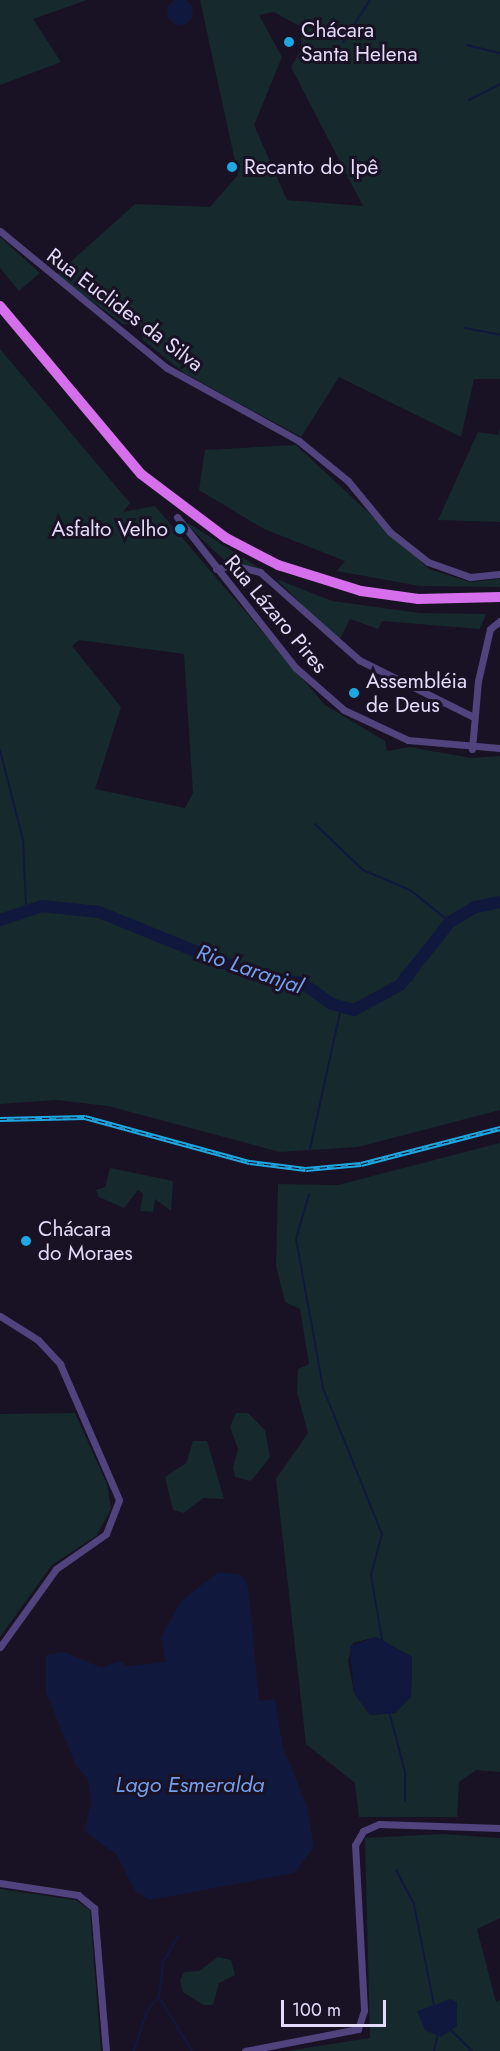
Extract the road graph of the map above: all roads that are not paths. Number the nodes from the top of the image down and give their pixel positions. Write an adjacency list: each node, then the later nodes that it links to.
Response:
1 (0, 231): 5 (street, Rua Euclides da Silva)
2 (0, 306): 6 (main road)
3 (177, 518): 4 (street, Rua Lázaro Pires)
4 (216, 569): 8 (street); 10 (street, Rua Lázaro Pires)
5 (500, 574)
6 (500, 597)
7 (499, 621): 8 (street)
8 (472, 716): 10 (street)
9 (500, 748): 10 (street, Rua Lázaro Pires)
10 (472, 749)
11 (0, 1317): 12 (street)
12 (0, 1647)
13 (500, 1828): 16 (street)
14 (0, 1883): 15 (street)
15 (106, 2051)
16 (245, 2051)

